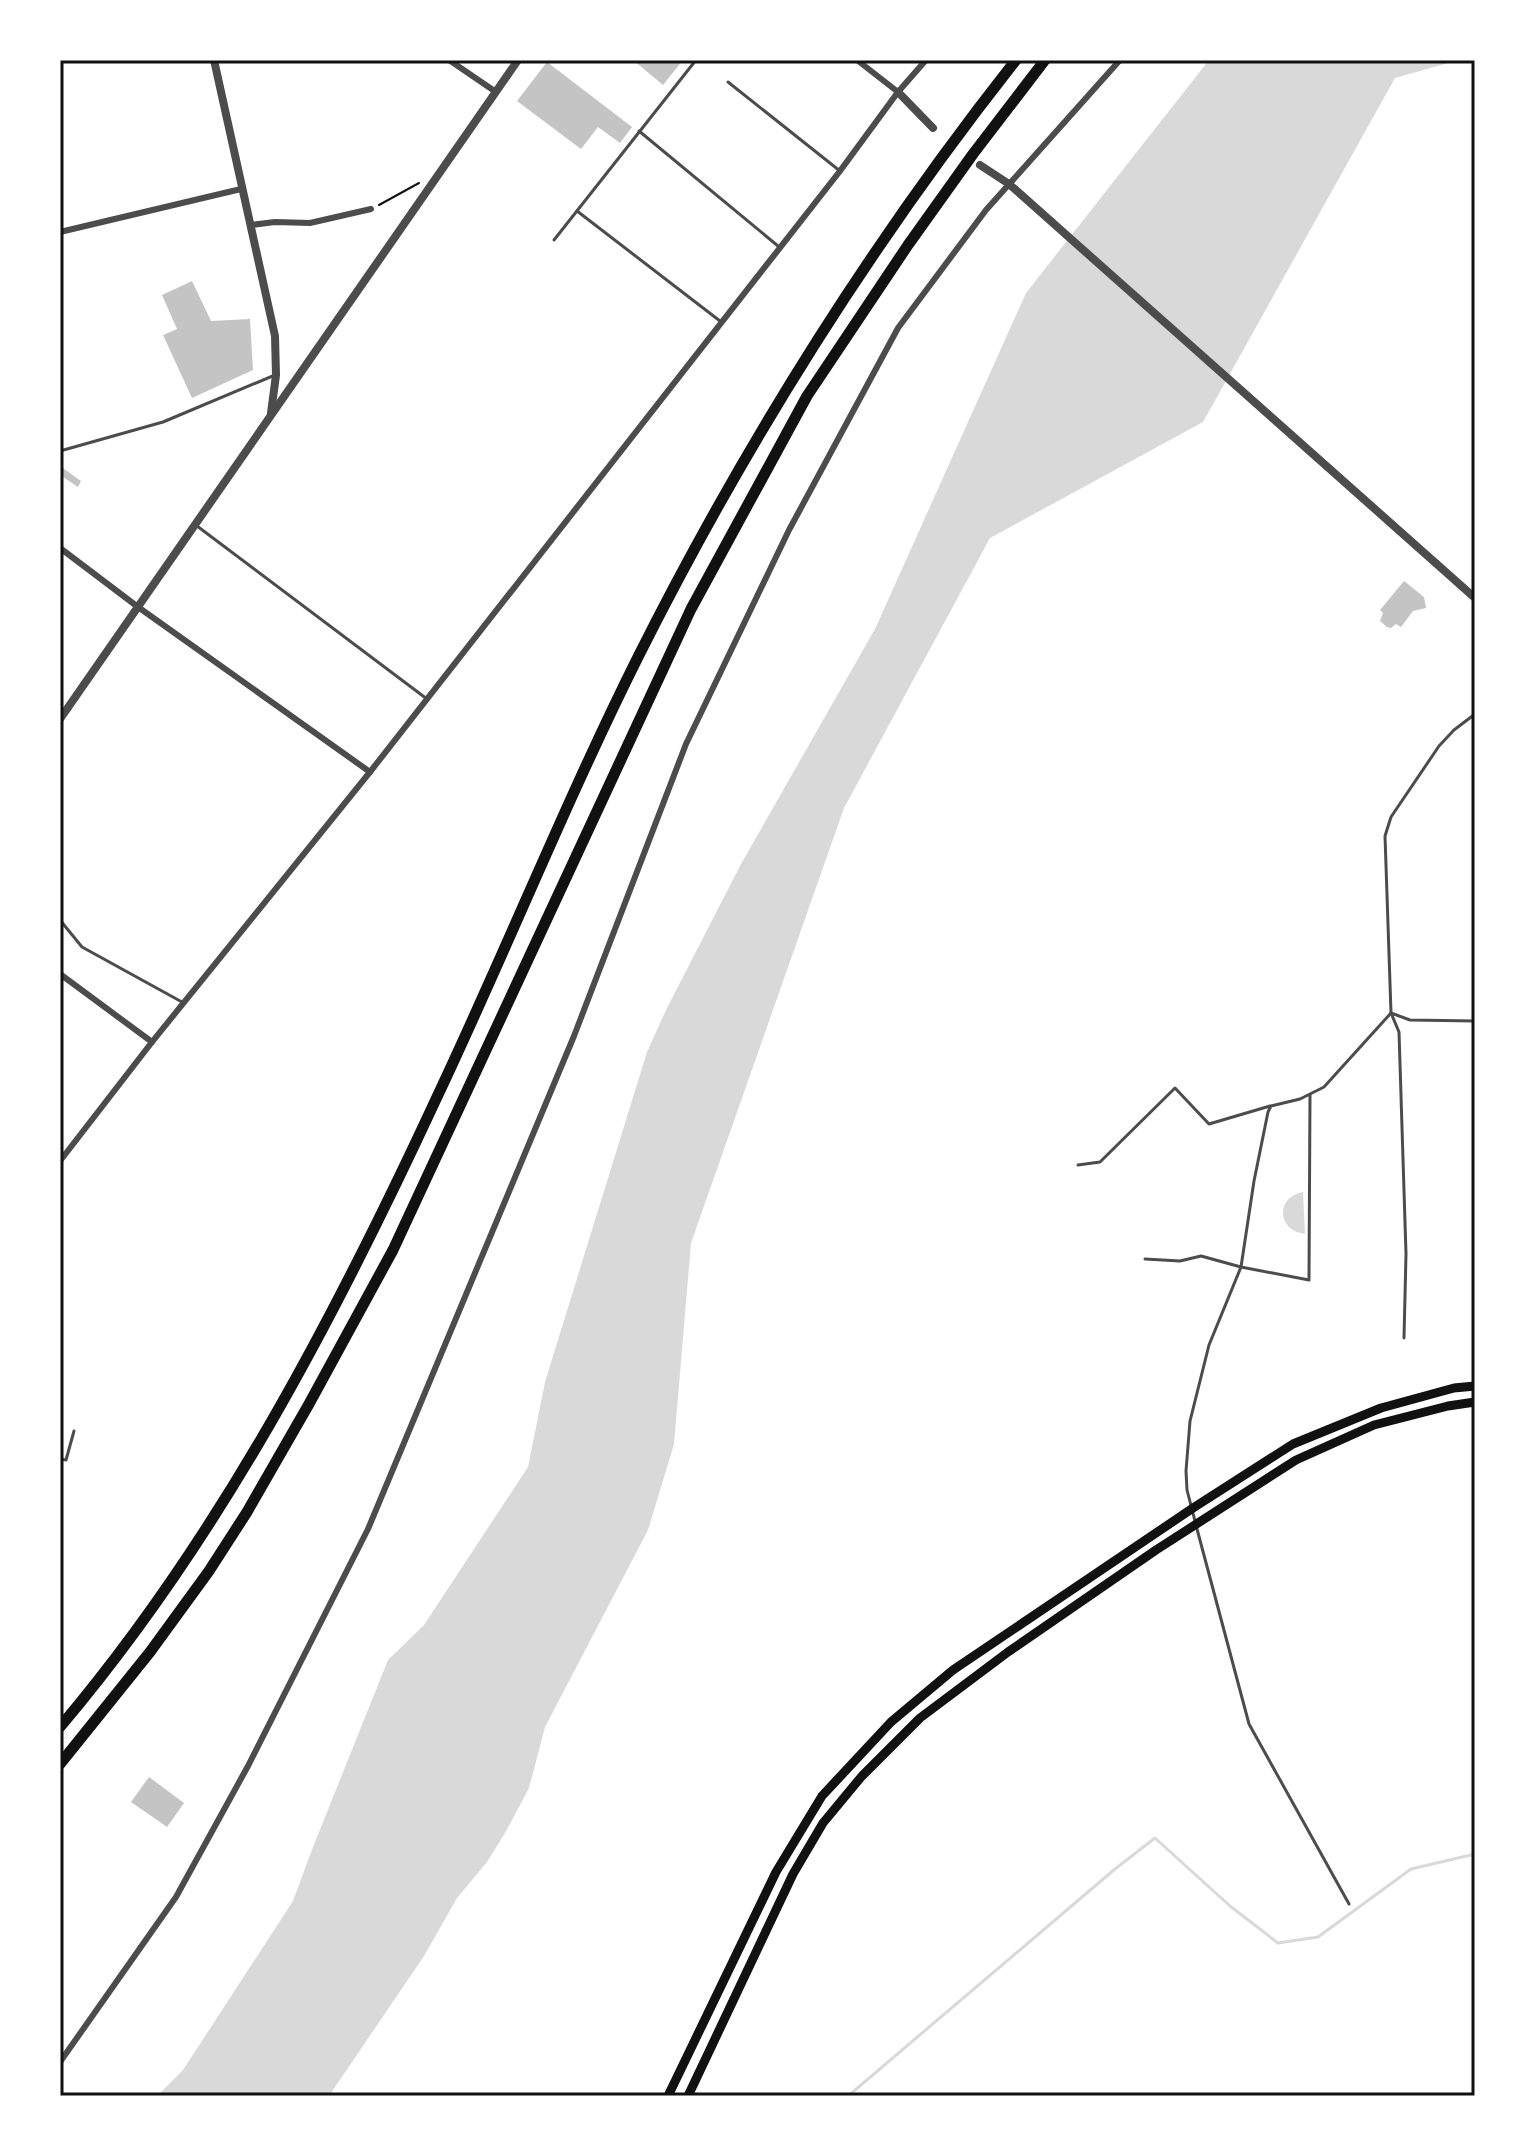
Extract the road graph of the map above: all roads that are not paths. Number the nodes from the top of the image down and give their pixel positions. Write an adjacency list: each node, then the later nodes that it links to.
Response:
1 (214, 60): 18 (street)
2 (449, 60): 11 (street)
3 (518, 60): 11 (street)
4 (696, 60): 14 (lane)
5 (857, 60): 12 (street)
6 (926, 60): 12 (street)
7 (1016, 60): 56 (highway)
8 (1045, 60): 57 (highway)
9 (1120, 60): 17 (street)
10 (728, 82): 16 (lane)
11 (496, 92): 27 (street)
12 (898, 92): 13 (street); 16 (street)
13 (933, 128)
14 (639, 131): 20 (lane); 24 (lane)
15 (980, 165): 17 (street)
16 (840, 171): 24 (street)
17 (1009, 184): 31 (street); 59 (street)
18 (241, 189): 21 (street); 22 (street)
19 (371, 209): 21 (street)
20 (577, 211): 23 (lane); 25 (lane)
21 (251, 225): 26 (street)
22 (60, 232)
23 (554, 240)
24 (781, 248): 25 (street)
25 (722, 322): 33 (street)
26 (276, 375): 27 (street); 28 (lane)
27 (270, 418): 29 (street)
28 (60, 451)
29 (194, 524): 32 (street); 33 (lane)
30 (60, 548): 32 (street)
31 (1475, 598)
32 (138, 607): 35 (street); 36 (street)
33 (427, 699): 36 (street)
34 (1475, 714): 40 (lane)
35 (60, 719)
36 (370, 772): 39 (street)
37 (60, 920): 39 (lane)
38 (60, 974): 42 (street)
39 (184, 1003): 42 (street)
40 (1391, 1013): 41 (lane); 43 (lane); 49 (lane)
41 (1475, 1021)
42 (152, 1042): 45 (street)
43 (1310, 1095): 44 (lane); 48 (lane)
44 (1271, 1106): 46 (lane); 48 (lane)
45 (60, 1161)
46 (1078, 1165)
47 (1145, 1259): 48 (lane)
48 (1241, 1267): 54 (lane)
49 (1404, 1338)
50 (1475, 1386): 54 (main road)
51 (1475, 1402): 55 (main road)
52 (74, 1431): 53 (lane)
53 (60, 1459)
54 (1193, 1508): 55 (lane); 60 (main road)
55 (1195, 1524): 58 (lane); 61 (main road)
56 (60, 1727)
57 (60, 1764)
58 (1349, 1904)
59 (60, 2062)
60 (668, 2096)
61 (688, 2096)

